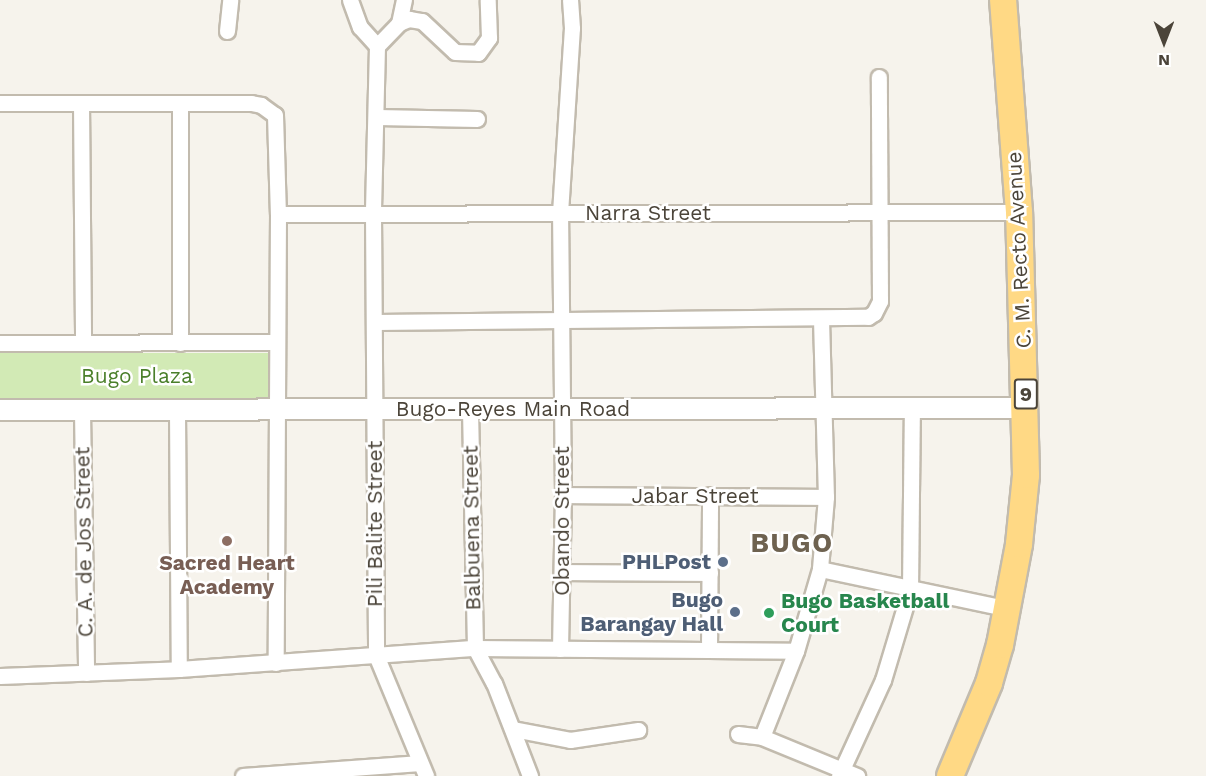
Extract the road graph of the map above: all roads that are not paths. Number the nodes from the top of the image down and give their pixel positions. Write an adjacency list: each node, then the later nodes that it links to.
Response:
1 (230, 0): 8 (street)
2 (350, 0): 9 (street)
3 (404, 0): 7 (street)
4 (488, 0): 7 (street)
5 (570, 0): 18 (street, Obando Street)
6 (1003, 0): 17 (highway, C. M. Recto Avenue / 9)
7 (399, 23): 9 (street)
8 (227, 31)
9 (377, 46): 14 (street, Pili Balite Street)
10 (879, 77): 16 (street)
11 (0, 102): 12 (street)
12 (81, 102): 13 (street); 26 (street)
13 (180, 102): 19 (street); 27 (street)
14 (377, 117): 15 (street); 20 (street, Pili Balite Street)
15 (477, 119)
16 (881, 212): 17 (street, Narra Street); 18 (street, Narra Street); 22 (street)
17 (1019, 212): 30 (highway, C. M. Recto Avenue / 9)
18 (560, 213): 20 (street, Narra Street); 21 (street, Obando Street)
19 (278, 214): 20 (street, Narra Street); 24 (street)
20 (373, 214): 23 (street, Pili Balite Street)
21 (560, 318): 22 (street); 23 (street); 28 (street, Obando Street)
22 (821, 319): 33 (street)
23 (376, 322): 31 (street, Pili Balite Street)
24 (275, 342): 27 (street); 37 (street)
25 (0, 343): 26 (street)
26 (83, 343): 27 (street)
27 (180, 343)
28 (561, 408): 32 (street, Bugo-Reyes Main Road); 33 (street, Bugo-Reyes Main Road); 38 (street, Obando Street)
29 (912, 408): 30 (street, Bugo-Reyes Main Road); 33 (street, Bugo-Reyes Main Road); 44 (street)
30 (1026, 408): 45 (highway, C. M. Recto Avenue / 9)
31 (375, 409): 32 (street, Bugo-Reyes Main Road); 37 (street, Bugo-Reyes Main Road); 50 (street, Pili Balite Street)
32 (470, 409): 46 (street, Balbuena Street)
33 (824, 409): 40 (street)
34 (0, 410): 35 (street, Bugo-Reyes Main Road)
35 (82, 411): 36 (street, Bugo-Reyes Main Road); 53 (street, C. A. de Jos Street)
36 (177, 411): 37 (street, Bugo-Reyes Main Road); 52 (street)
37 (275, 411): 51 (street)
38 (563, 495): 39 (street, Jabar Street); 42 (street, Obando Street)
39 (710, 495): 40 (street, Jabar Street); 43 (street)
40 (826, 496): 41 (street)
41 (820, 569): 44 (street); 49 (street)
42 (562, 572): 43 (street); 47 (street, Obando Street)
43 (710, 573): 48 (street)
44 (910, 590): 45 (street); 60 (street)
45 (1009, 609): 64 (highway, C. M. Recto Avenue / 9)
46 (475, 648): 47 (street); 50 (street); 55 (street)
47 (560, 649): 48 (street)
48 (709, 650): 49 (street)
49 (796, 651): 58 (street)
50 (376, 655): 51 (street); 59 (street, Pili Balite Street)
51 (276, 663): 52 (street)
52 (179, 669): 53 (street)
53 (86, 673): 54 (street)
54 (0, 676)
55 (513, 729): 56 (street); 62 (street)
56 (638, 730)
57 (738, 734): 58 (street)
58 (762, 737): 60 (street)
59 (423, 769): 61 (street)
60 (840, 772): 63 (street)
61 (243, 776)
62 (530, 776)
63 (857, 776)
64 (950, 776)

